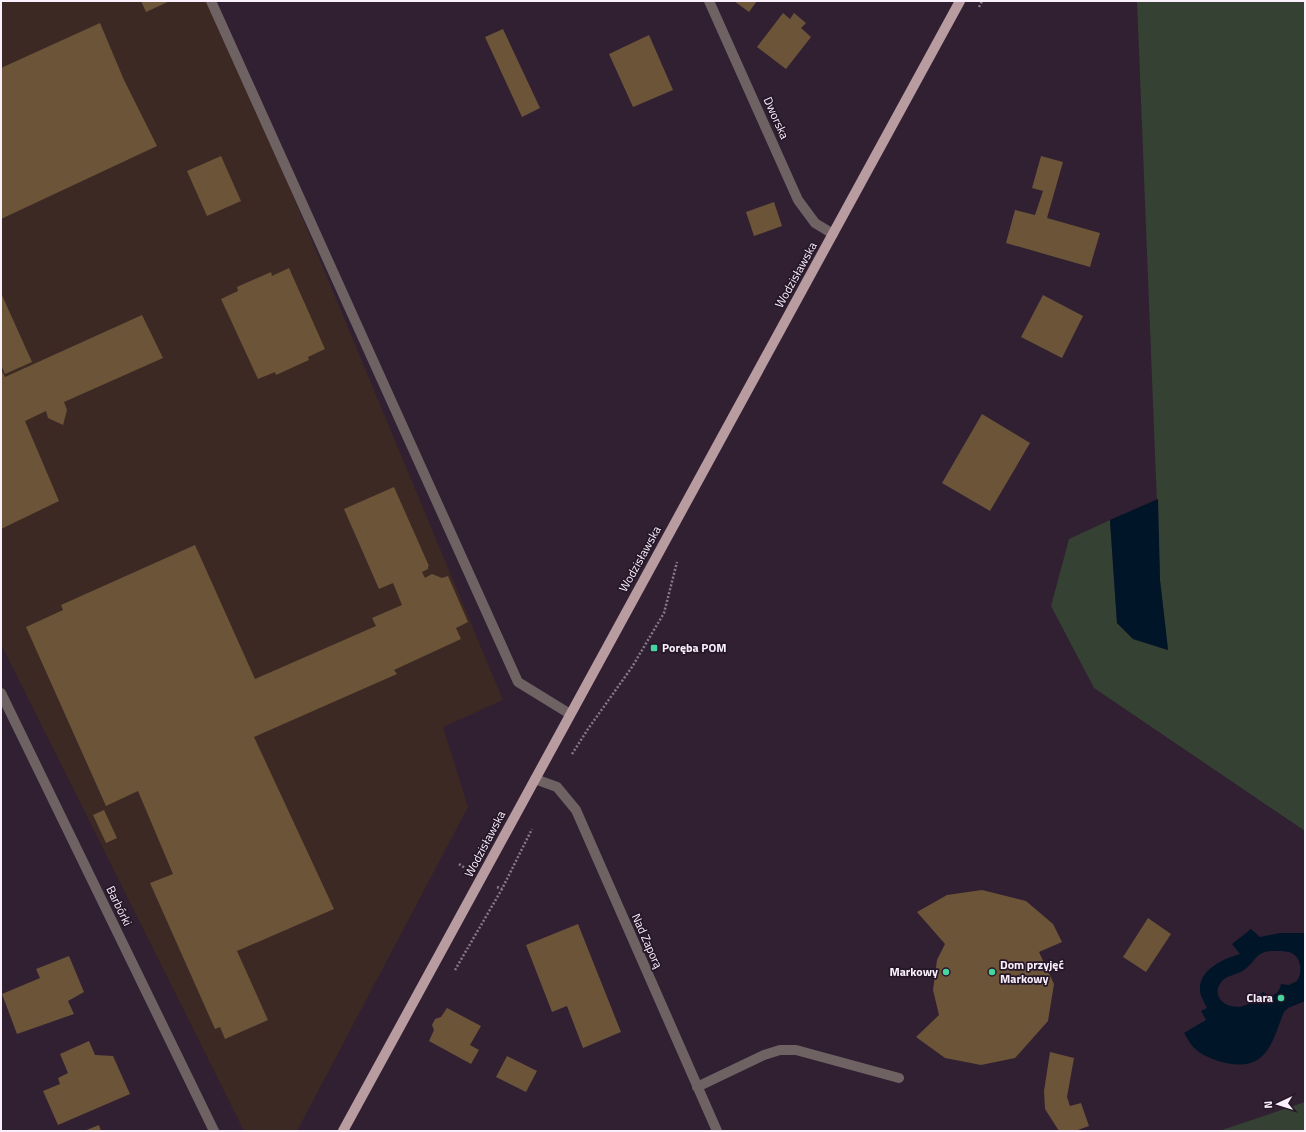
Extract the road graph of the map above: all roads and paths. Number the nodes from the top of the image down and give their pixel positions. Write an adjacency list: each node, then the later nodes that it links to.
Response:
1 (211, 1): 6 (street)
2 (709, 1): 4 (street, Dworska)
3 (960, 1): 4 (main road, Wodzisławska)
4 (833, 234): 6 (main road, Wodzisławska)
5 (1, 692): 10 (street, Barbórki)
6 (570, 714): 7 (main road, Wodzisławska)
7 (535, 779): 9 (street, Nad Zaporą); 11 (main road, Wodzisławska)
8 (899, 1078): 9 (street)
9 (697, 1087): 12 (street, Nad Zaporą)
10 (214, 1131)
11 (343, 1131)
12 (717, 1131)

